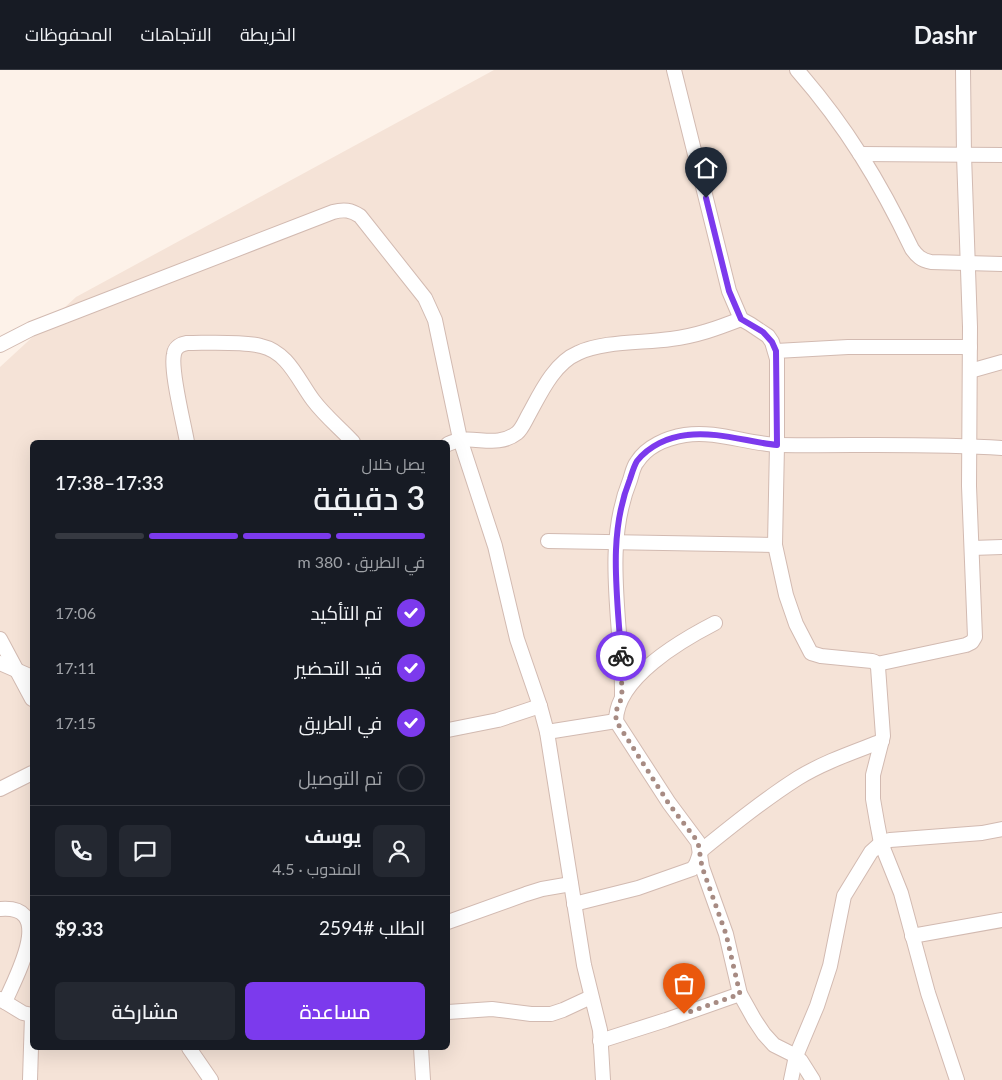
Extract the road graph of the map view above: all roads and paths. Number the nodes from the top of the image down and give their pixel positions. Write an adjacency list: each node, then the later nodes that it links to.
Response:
1 (674, 70): 9 (street)
2 (797, 70): 4 (street)
3 (963, 70): 5 (street)
4 (860, 154): 5 (street); 7 (street)
5 (964, 155): 6 (street); 7 (street)
6 (1002, 156)
7 (968, 263): 8 (street); 11 (street)
8 (1002, 264)
9 (741, 319): 12 (street); 17 (street)
10 (0, 345): 17 (street)
11 (970, 347): 12 (street); 14 (street)
12 (776, 351): 18 (street)
13 (1002, 362): 14 (street)
14 (970, 371): 19 (street)
15 (187, 440): 16 (street)
16 (351, 440)
17 (454, 441): 34 (street)
18 (777, 445): 19 (street); 22 (street); 23 (street)
19 (970, 445): 20 (street); 25 (street)
20 (1002, 448)
21 (548, 541): 22 (street)
22 (616, 542): 23 (street); 33 (street)
23 (775, 545): 29 (street)
24 (1002, 547): 25 (street)
25 (972, 548): 29 (street)
26 (715, 623): 33 (street)
27 (0, 639): 30 (street)
28 (0, 663): 30 (street)
29 (877, 664): 38 (street)
30 (18, 671): 31 (street); 32 (street)
31 (30, 676)
32 (30, 695)
33 (622, 697): 35 (street)
34 (540, 706): 36 (street); 37 (street)
35 (616, 721): 37 (street); 43 (street)
36 (450, 730)
37 (547, 732): 44 (street)
38 (882, 741): 42 (street); 43 (street)
39 (30, 774): 40 (street)
40 (0, 789)
41 (1002, 829): 42 (street)
42 (881, 843): 49 (street); 59 (street)
43 (699, 854): 45 (street); 50 (street)
44 (572, 884): 45 (street); 48 (street)
45 (574, 904): 51 (street)
46 (0, 909): 52 (street)
47 (1002, 920): 49 (street)
48 (450, 921)
49 (912, 936): 66 (street)
50 (740, 994): 55 (street); 59 (street)
51 (591, 996): 53 (street); 55 (street)
52 (2, 1001): 54 (street)
53 (450, 1012)
54 (30, 1015)
55 (600, 1041): 63 (street)
56 (31, 1050): 60 (street)
57 (190, 1050): 61 (street)
58 (421, 1050): 62 (street)
59 (796, 1056): 64 (street); 65 (street)
60 (30, 1080)
61 (211, 1080)
62 (423, 1080)
63 (603, 1080)
64 (791, 1080)
65 (813, 1080)
66 (957, 1080)

